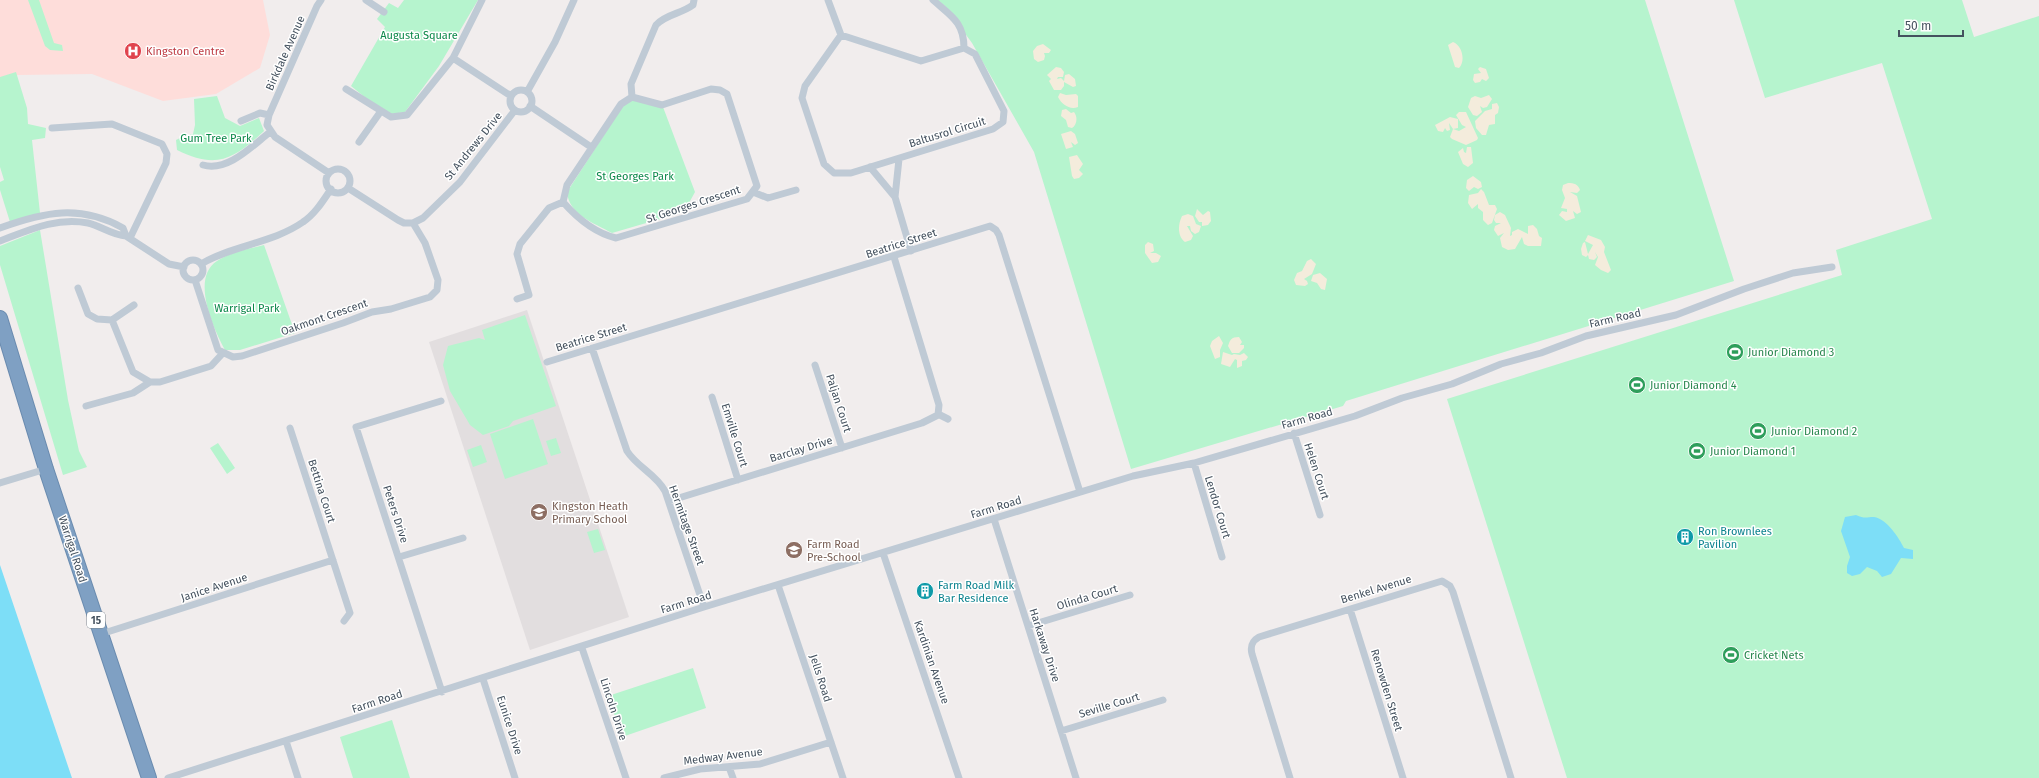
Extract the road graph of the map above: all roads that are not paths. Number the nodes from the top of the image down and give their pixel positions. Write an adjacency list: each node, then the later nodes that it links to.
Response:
1 (320, 0): 19 (street, Birkdale Avenue)
2 (366, 0): 8 (street)
3 (482, 0): 11 (street)
4 (574, 0): 13 (street)
5 (694, 0): 15 (street)
6 (828, 0): 9 (street)
7 (933, 0): 10 (street)
8 (384, 12)
9 (841, 35): 10 (street); 27 (street, Baltusrol Circuit)
10 (964, 48): 25 (street, Baltusrol Circuit)
11 (453, 58): 14 (street); 17 (street)
12 (346, 88): 17 (street)
13 (527, 92): 14 (street); 16 (street)
14 (511, 96): 18 (street)
15 (632, 97): 24 (street); 32 (street, St Georges Crescent)
16 (530, 106): 18 (street); 24 (street)
17 (381, 110): 23 (street)
18 (515, 110): 35 (street, St Andrews Drive)
19 (269, 115): 20 (street); 22 (street, Birkdale Avenue)
20 (241, 121)
21 (52, 128): 37 (street)
22 (270, 132): 26 (street); 28 (street)
23 (360, 142)
24 (591, 147): 34 (street)
25 (899, 159): 27 (street, Baltusrol Circuit); 33 (street)
26 (203, 164)
27 (870, 167): 33 (street)
28 (329, 173): 29 (street); 30 (street)
29 (348, 188): 30 (street); 35 (street)
30 (330, 189): 41 (street)
31 (796, 190): 32 (street)
32 (753, 192): 34 (street, St Georges Crescent)
33 (895, 197): 39 (street)
34 (564, 202): 46 (street)
35 (413, 223): 51 (street, Oakmont Crescent)
36 (0, 228): 37 (street)
37 (128, 237): 38 (street); 42 (street)
38 (0, 241)
39 (911, 251): 40 (street, Beatrice Street); 67 (street, Beatrice Street)
40 (894, 256): 50 (street, Beatrice Street); 58 (street)
41 (201, 264): 42 (street); 44 (street)
42 (184, 267): 44 (street)
43 (1832, 267): 61 (street, Farm Road)
44 (195, 280): 51 (street)
45 (78, 288): 49 (street)
46 (517, 299)
47 (134, 305): 49 (street)
48 (0, 318): 64 (highway, Warrigal Road / 15)
49 (112, 320): 54 (street)
50 (592, 348): 52 (street, Beatrice Street); 68 (street, Hermitage Street)
51 (223, 354): 54 (street)
52 (547, 362)
53 (815, 365): 62 (street, Paljan Court)
54 (150, 382): 57 (street)
55 (712, 397): 65 (street, Emville Court)
56 (441, 401): 73 (street, Peters Drive)
57 (86, 406)
58 (938, 414): 59 (street); 62 (street, Barclay Drive)
59 (948, 419)
60 (290, 428): 75 (street, Bettina Court)
61 (1294, 433): 63 (street, Farm Road); 69 (street, Helen Court)
62 (842, 448): 65 (street, Barclay Drive)
63 (1194, 463): 67 (street, Farm Road); 74 (street, Lendor Court)
64 (46, 468): 66 (street); 82 (highway, Warrigal Road / 15)
65 (738, 480): 68 (street, Barclay Drive)
66 (0, 483)
67 (1080, 492): 70 (street, Farm Road)
68 (669, 501): 78 (street, Hermitage Street)
69 (1320, 515)
70 (994, 519): 72 (street, Farm Road); 81 (street, Harkaway Drive)
71 (463, 538): 73 (street)
72 (883, 553): 76 (street, Farm Road); 99 (street, Kardinian Avenue)
73 (399, 557): 85 (street, Peters Drive)
74 (1222, 557)
75 (333, 560): 80 (street, Bettina Court); 82 (street, Janice Avenue)
76 (778, 585): 78 (street, Farm Road); 89 (street, Jells Road)
77 (1130, 595): 81 (street, Olinda Court)
78 (704, 607): 83 (street, Farm Road)
79 (1350, 608): 101 (street, Benkel Avenue); 102 (street, Renowden Street); 103 (street, Benkel Avenue)
80 (344, 621)
81 (1028, 626): 87 (street, Harkaway Drive)
82 (101, 634): 91 (highway, Warrigal Road / 15)
83 (582, 648): 84 (street, Farm Road); 95 (street, Lincoln Drive)
84 (483, 679): 85 (street, Farm Road); 94 (street, Eunice Drive)
85 (442, 692): 88 (street, Farm Road)
86 (1164, 700): 87 (street, Seville Court)
87 (1061, 731): 100 (street, Harkaway Drive)
88 (286, 741): 92 (street, Farm Road); 93 (street)
89 (831, 742): 90 (street, Medway Avenue); 98 (street, Jells Road)
90 (729, 767): 96 (street, Medway Avenue); 97 (street)
91 (149, 778)
92 (168, 778)
93 (298, 778)
94 (515, 778)
95 (626, 778)
96 (664, 778)
97 (733, 778)
98 (843, 778)
99 (959, 778)
100 (1076, 778)
101 (1290, 778)
102 (1403, 778)
103 (1511, 778)

